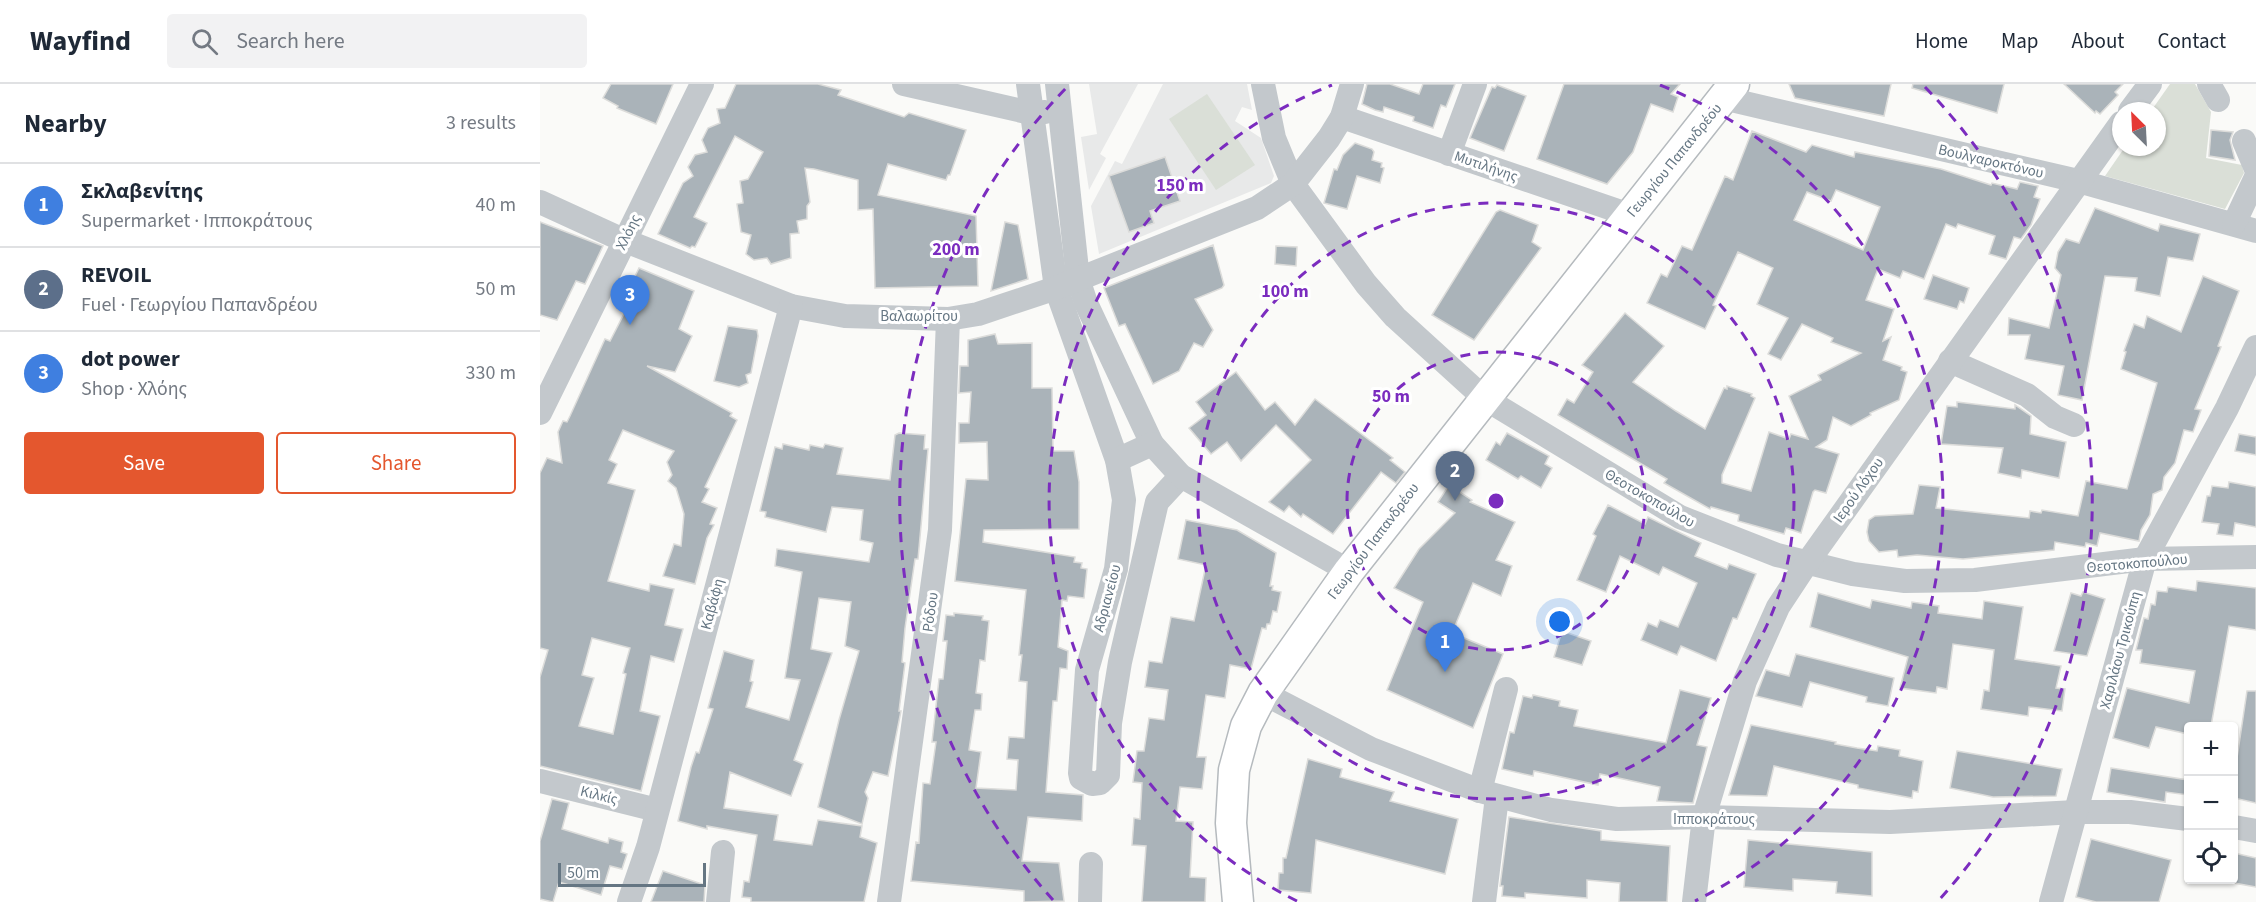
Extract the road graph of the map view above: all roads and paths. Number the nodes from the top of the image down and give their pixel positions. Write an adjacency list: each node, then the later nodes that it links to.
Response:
1 (702, 84): 24 (street, Χλόης)
2 (904, 84): 12 (street)
3 (1028, 84): 12 (street, Αδριανείου)
4 (1057, 84): 11 (street)
5 (1263, 84): 20 (street, Θεοτοκοπούλου)
6 (1352, 84): 13 (street, Βαλαωρίτου)
7 (1475, 84): 16 (street)
8 (2150, 84): 10 (street)
9 (1729, 91): 19 (street, Βουλγαροκτόνου); 22 (main road, Γεωργίου Παπανδρέου)
10 (2137, 102)
11 (1060, 111): 12 (street); 25 (street)
12 (1031, 113): 26 (street, Αδριανείου)
13 (1342, 117): 16 (street, Μυτιλήνης); 20 (street, Βαλαωρίτου)
14 (2112, 135): 19 (street, Ιερού Λόχου)
15 (2244, 141): 17 (street)
16 (1449, 154): 22 (street, Μυτιλήνης)
17 (2256, 169)
18 (2256, 177): 23 (street)
19 (2078, 181): 23 (street, Βουλγαροκτόνου); 30 (street, Ιερού Λόχου)
20 (1293, 184): 25 (street, Βαλαωρίτου); 31 (street, Θεοτοκοπούλου)
21 (540, 202): 24 (street, Βαλαωρίτου)
22 (1630, 215): 31 (main road, Γεωργίου Παπανδρέου)
23 (2245, 228)
24 (623, 240): 27 (street, Βαλαωρίτου); 32 (street, Χλόης)
25 (1078, 279): 26 (street, Βαλαωρίτου); 34 (street)
26 (1056, 288): 28 (street, Βαλαωρίτου); 35 (street, Αδριανείου)
27 (791, 306): 28 (street, Βαλαωρίτου); 49 (street, Καβάφη)
28 (948, 319): 59 (street, Ρόδου)
29 (2256, 347): 40 (street, Χαριλάου Τρικούπη)
30 (1950, 361): 33 (street); 41 (street, Ιερού Λόχου)
31 (1484, 398): 41 (street, Θεοτοκοπούλου); 42 (main road, Γεωργίου Παπανδρέου)
32 (540, 413)
33 (2074, 425)
34 (1152, 444): 35 (street); 36 (street)
35 (1117, 460): 37 (street, Αδριανείου)
36 (1181, 476): 38 (street, Αδριανείου); 42 (street)
37 (1124, 500): 38 (street); 45 (street, Αδριανείου)
38 (1157, 502): 46 (street, Αδριανείου)
39 (2256, 556): 40 (street, Θεοτοκοπούλου)
40 (2145, 559): 41 (street, Θεοτοκοπούλου); 50 (street, Χαριλάου Τρικούπη)
41 (1807, 562): 51 (street, Ιερού Λόχου)
42 (1348, 572): 44 (main road, Γεωργίου Παπανδρέου)
43 (1506, 689): 48 (street)
44 (1263, 693): 48 (street, Ιπποκράτους); 61 (main road, Γεωργίου Παπανδρέου)
45 (1082, 721): 46 (street); 46 (street, Αδριανείου)
46 (1110, 723)
47 (540, 781): 49 (street, Κιλκίς)
48 (1488, 794): 51 (street, Ιπποκράτους); 62 (street)
49 (657, 810): 57 (street, Καβάφη)
50 (2076, 812): 51 (street, Ιπποκράτους); 52 (street, Ιπποκράτους); 64 (street, Χαριλάου Τρικούπη)
51 (1704, 817): 63 (street, Ιερού Λόχου)
52 (2184, 819)
53 (2238, 828): 54 (street)
54 (2256, 831)
55 (723, 852): 58 (street)
56 (1091, 864): 60 (street)
57 (629, 902)
58 (717, 902)
59 (889, 902)
60 (1090, 902)
61 (1238, 902)
62 (1484, 902)
63 (1694, 902)
64 (2051, 902)

